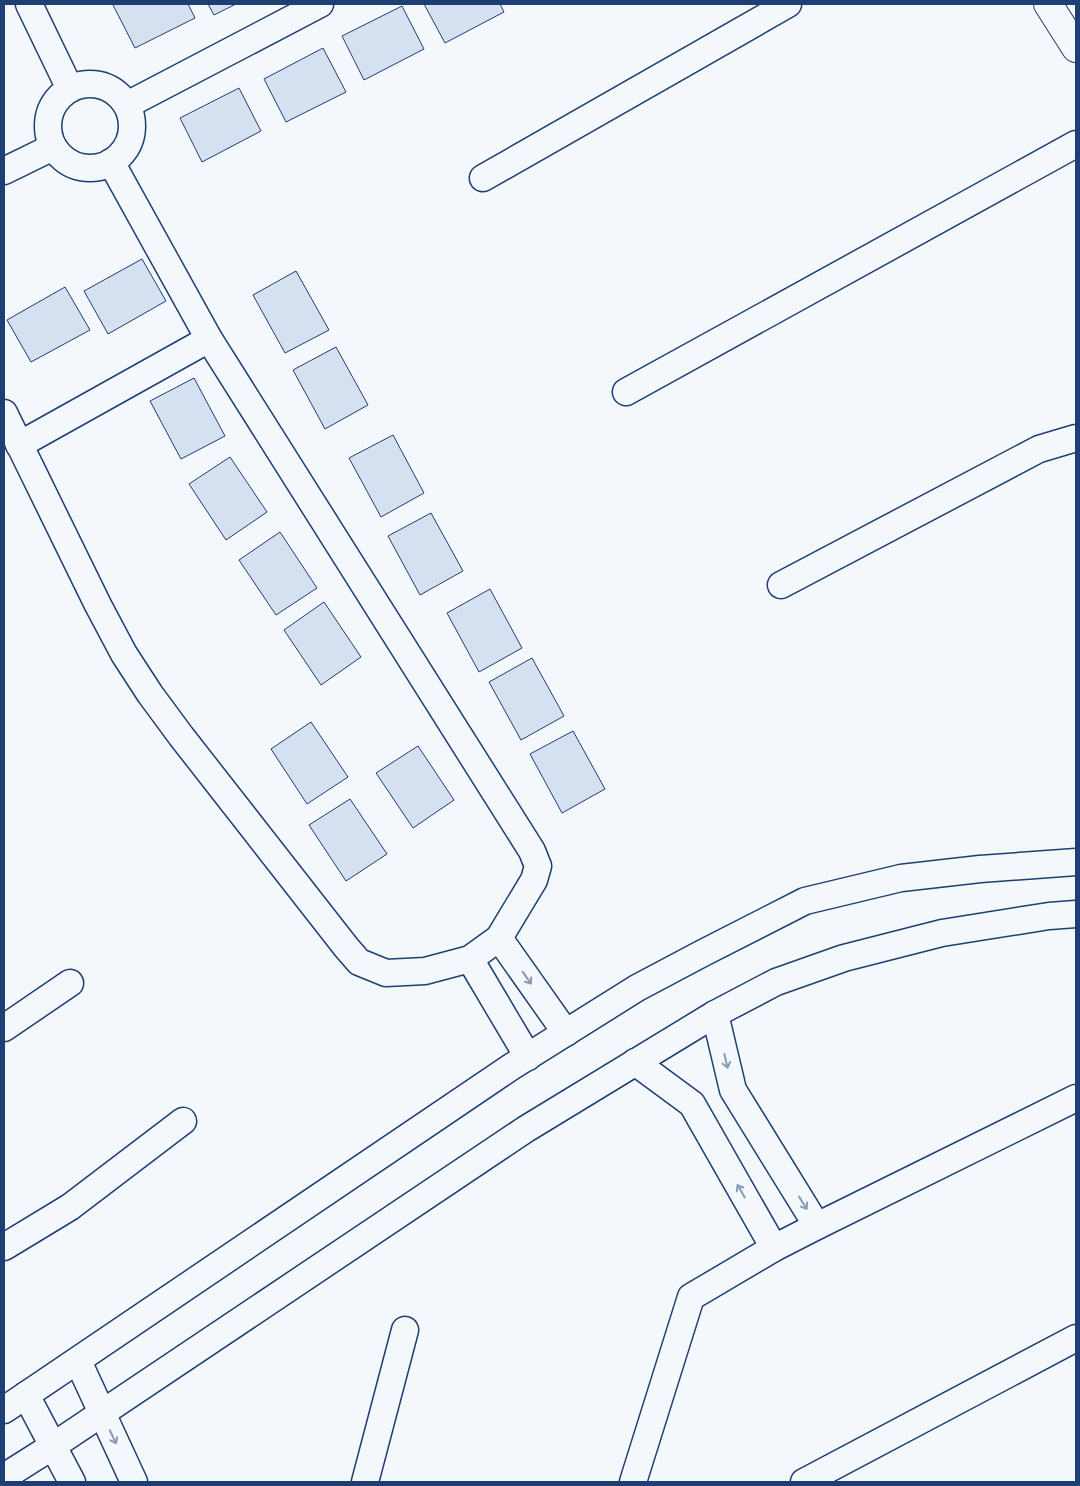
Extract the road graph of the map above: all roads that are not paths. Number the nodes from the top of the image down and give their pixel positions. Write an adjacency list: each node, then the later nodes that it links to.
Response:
1 (29, 4): 6 (street)
2 (320, 4): 7 (street)
3 (788, 4): 12 (street)
4 (1048, 4): 5 (street)
5 (1076, 48)
6 (70, 89): 7 (street); 9 (street)
7 (127, 105): 10 (street)
8 (1076, 144): 14 (street)
9 (53, 147): 10 (street); 11 (street)
10 (111, 162): 13 (street)
11 (4, 170)
12 (483, 178)
13 (209, 339): 17 (street); 21 (street)
14 (626, 392)
15 (4, 413): 17 (street)
16 (1076, 438): 18 (street)
17 (20, 445): 22 (street)
18 (781, 585)
19 (1076, 862): 26 (street)
20 (1076, 914): 24 (street)
21 (499, 938): 22 (street); 26 (street, one-way to 26)
22 (470, 959): 27 (street)
23 (70, 983): 25 (street)
24 (715, 1014): 28 (street); 31 (street, one-way to 31)
25 (4, 1028)
26 (566, 1033): 27 (street)
27 (528, 1057): 36 (street)
28 (635, 1062): 33 (street, one-way to 28); 39 (street)
29 (1076, 1098): 31 (street)
30 (183, 1121): 32 (street)
31 (817, 1226): 33 (street)
32 (4, 1247)
33 (774, 1248): 45 (street)
34 (405, 1330): 44 (street)
35 (1076, 1338): 46 (street)
36 (78, 1361): 37 (street); 39 (street)
37 (26, 1395): 38 (street); 40 (street)
38 (4, 1410)
39 (102, 1413): 40 (street); 43 (street, one-way to 43)
40 (53, 1446): 41 (street); 42 (street)
41 (4, 1477)
42 (72, 1482)
43 (134, 1482)
44 (365, 1482)
45 (633, 1482)
46 (804, 1482)

